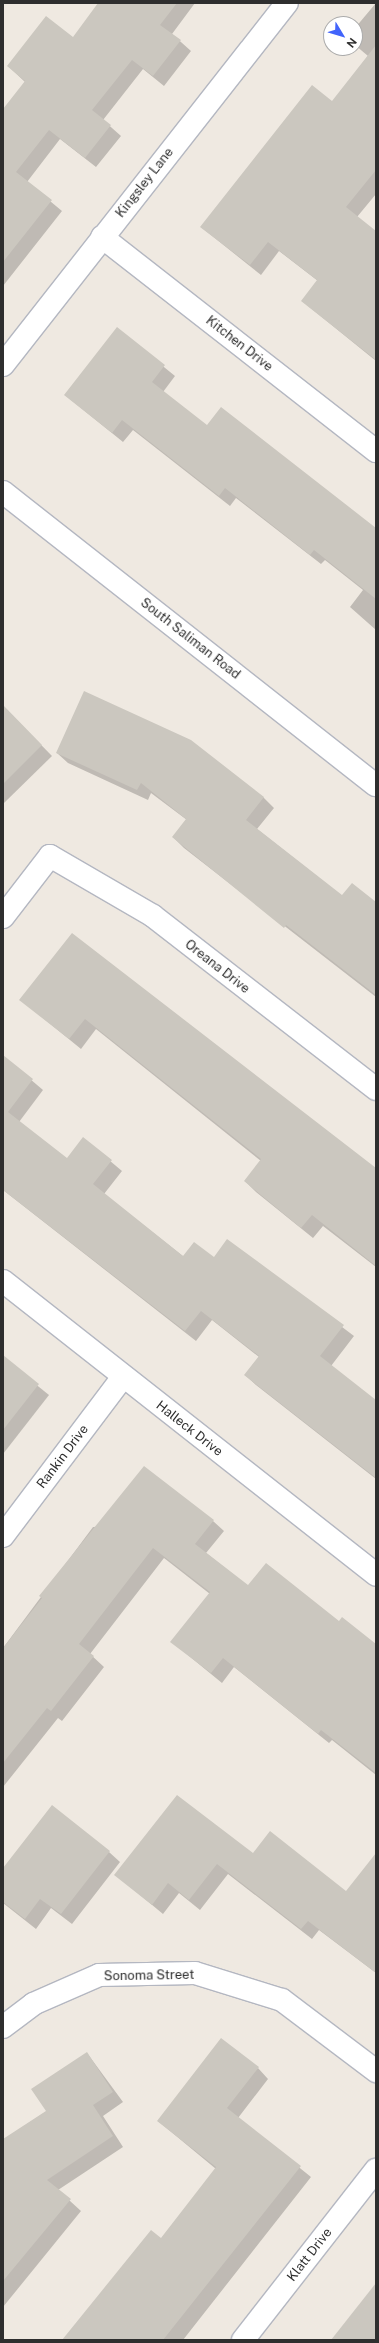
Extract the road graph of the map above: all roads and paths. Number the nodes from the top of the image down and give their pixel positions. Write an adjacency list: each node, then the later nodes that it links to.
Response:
1 (287, 3): 2 (street, Kingsley Lane)
2 (102, 238): 3 (street, Kingsley Lane); 4 (street, Kitchen Drive)
3 (3, 365)
4 (376, 451)
5 (3, 492): 6 (street, South Saliman Road)
6 (376, 786)
7 (3, 917): 8 (street, Oreana Drive)
8 (376, 1089)
9 (3, 1281): 10 (street, Halleck Drive)
10 (123, 1377): 11 (street, Rankin Drive); 12 (street, Halleck Drive)
11 (3, 1536)
12 (376, 1575)
13 (3, 2027): 14 (street, Sonoma Street)
14 (376, 2071)
15 (376, 2170): 16 (street, Klatt Drive)
16 (243, 2340)

